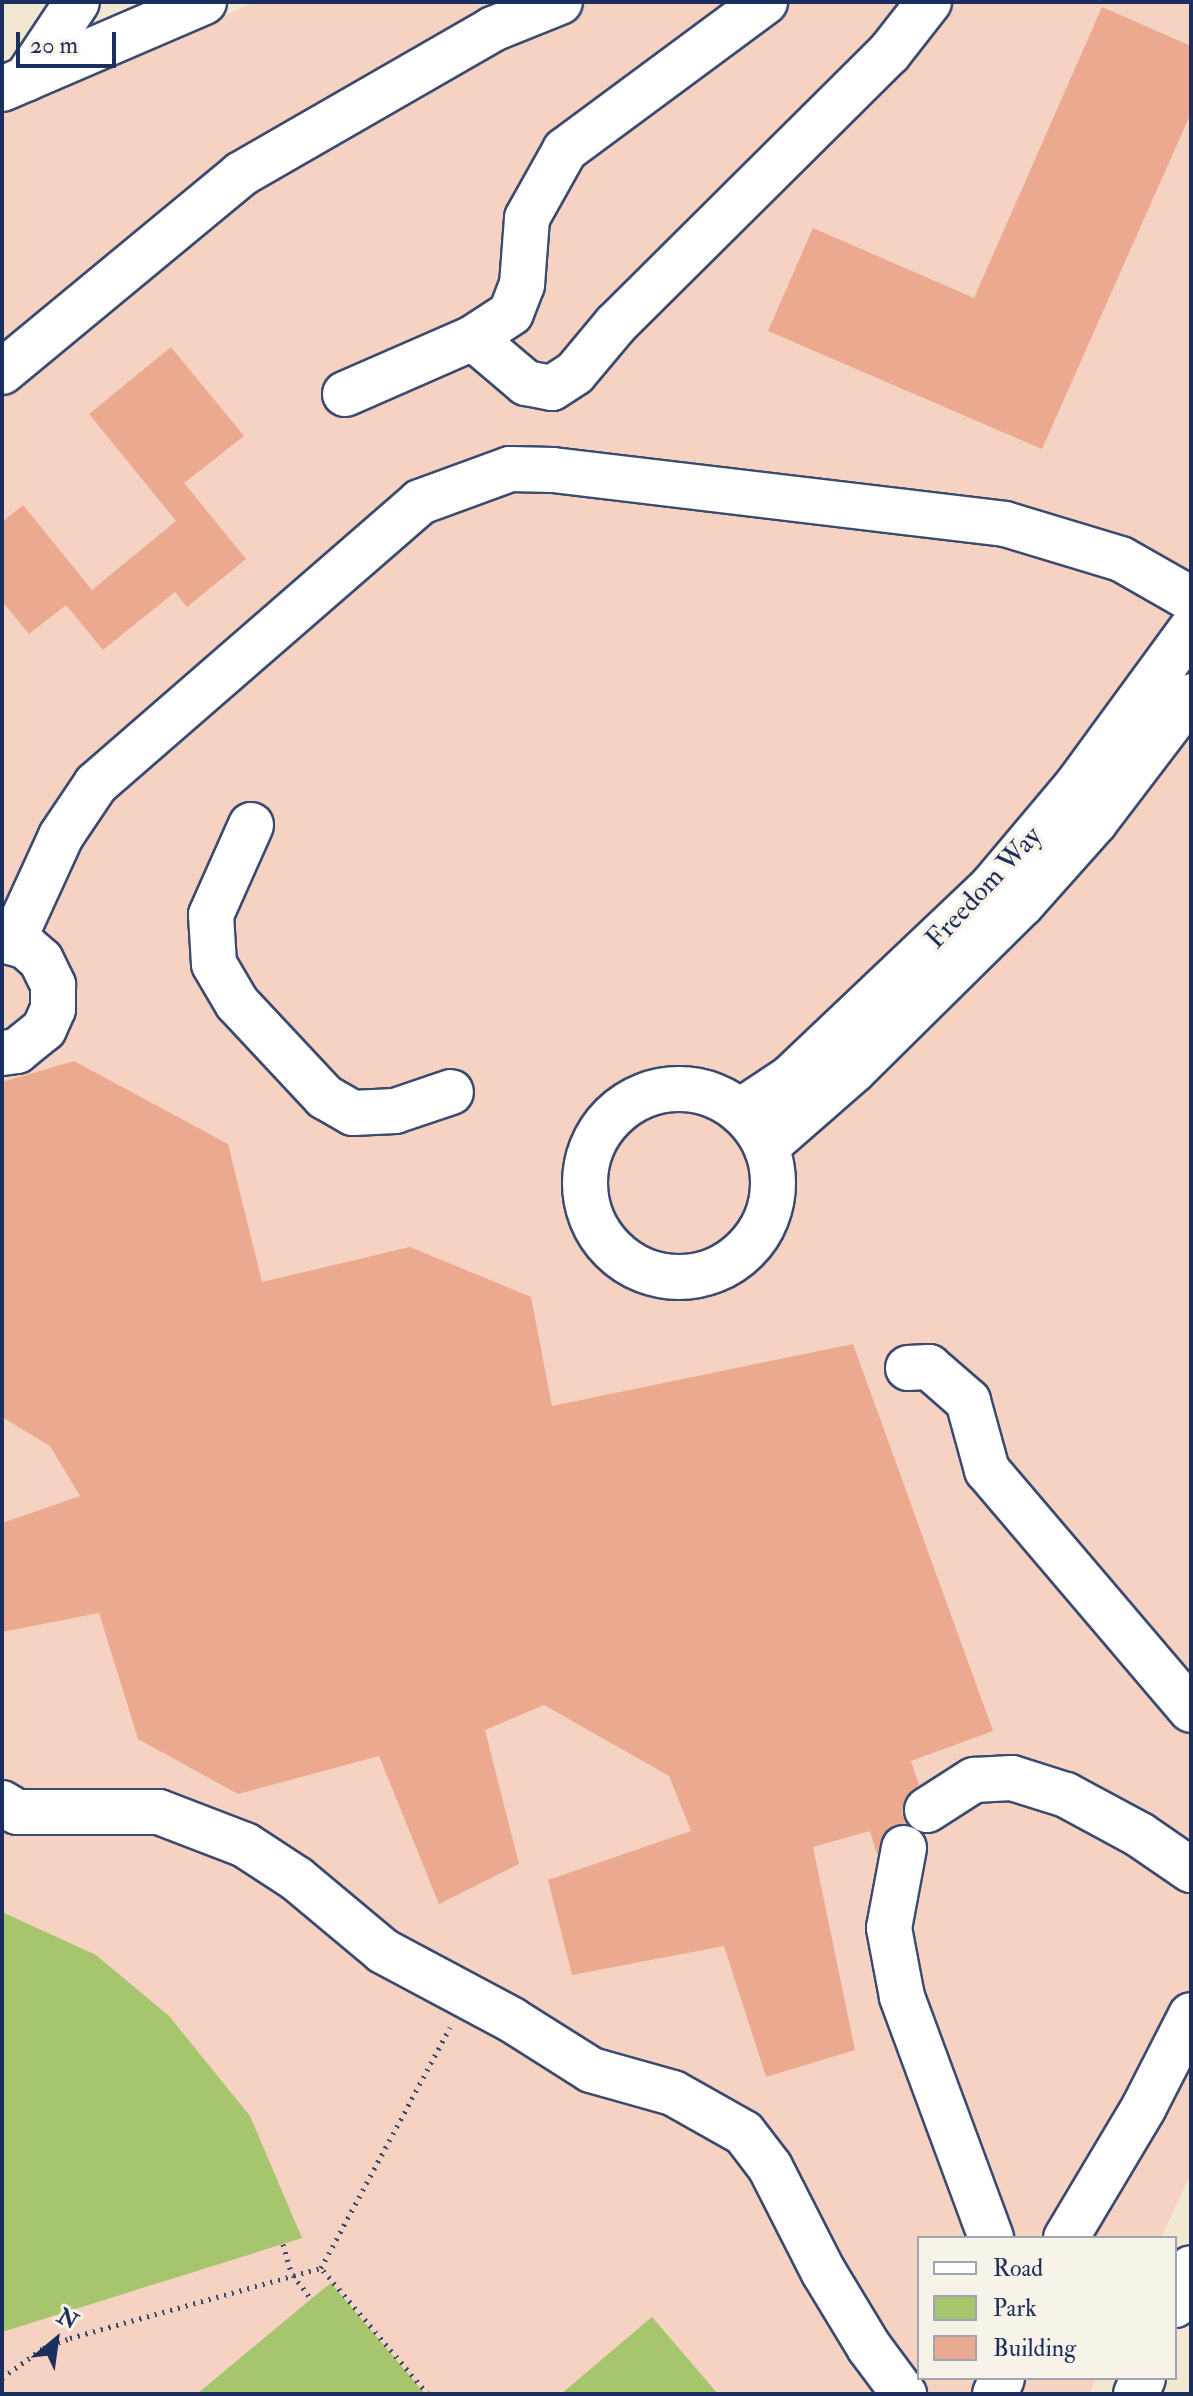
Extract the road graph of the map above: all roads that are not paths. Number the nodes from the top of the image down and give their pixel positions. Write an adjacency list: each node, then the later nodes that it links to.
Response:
1 (77, 2): 6 (street)
2 (204, 2): 6 (street)
3 (560, 2): 8 (street)
4 (765, 2): 7 (street)
5 (929, 2): 7 (street)
6 (14, 84)
7 (473, 338): 9 (street)
8 (2, 372)
9 (345, 394)
10 (1191, 599): 14 (street)
11 (1191, 629): 17 (street, Freedom Way)
12 (1191, 696): 18 (street, Freedom Way)
13 (251, 825): 16 (street)
14 (7, 941): 15 (street)
15 (2, 1053)
16 (451, 1092)
17 (740, 1111): 18 (street); 18 (street)
18 (766, 1147)
19 (908, 1368): 20 (street)
20 (1191, 1710)
21 (2, 1803): 30 (street)
22 (927, 1810): 24 (street)
23 (904, 1848): 26 (street)
24 (1191, 1870)
25 (1191, 2015): 27 (street)
26 (990, 2236)
27 (1067, 2236)
28 (1191, 2268): 29 (street)
29 (1177, 2300)
30 (904, 2394)

